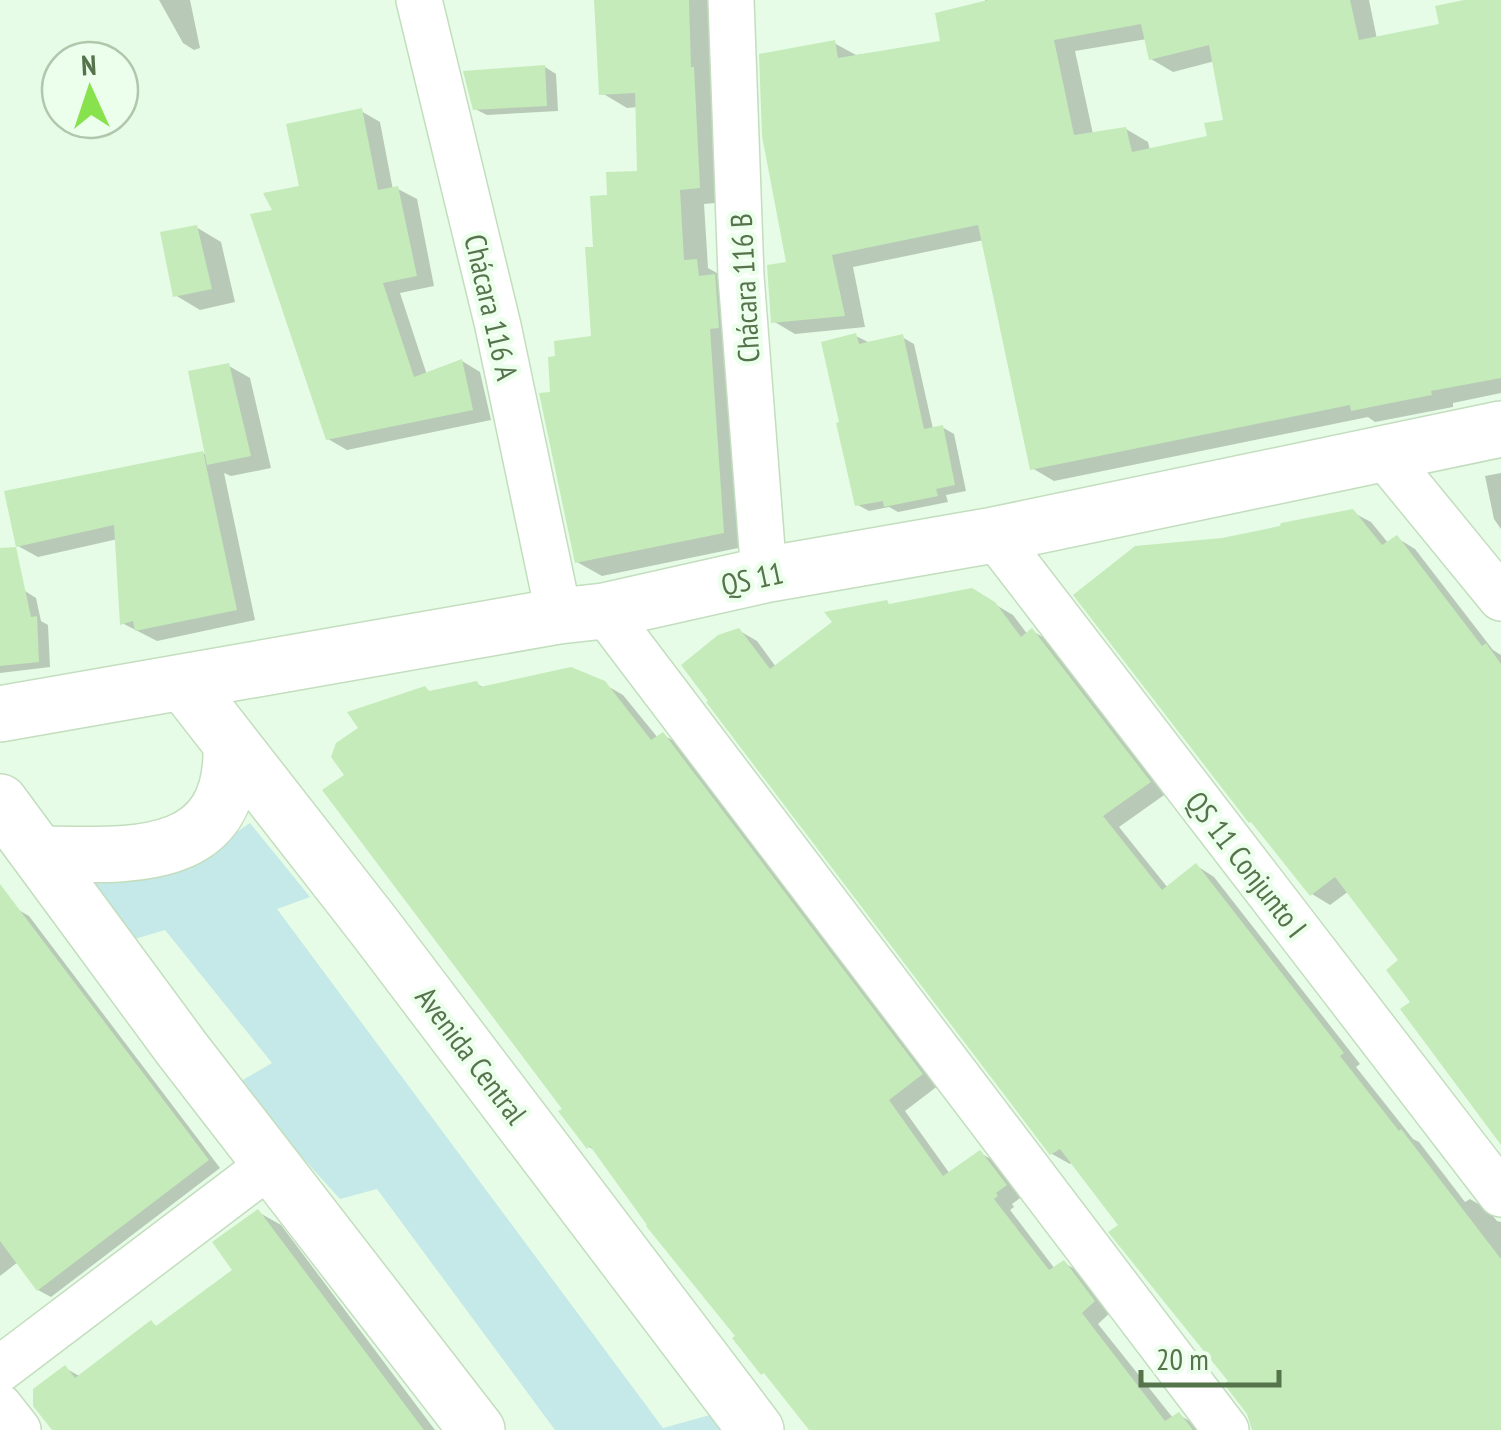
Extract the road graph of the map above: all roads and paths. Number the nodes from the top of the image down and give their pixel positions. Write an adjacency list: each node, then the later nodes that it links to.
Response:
1 (419, 0): 8 (street, Chácara 116 A)
2 (730, 0): 6 (street, Chácara 116 B)
3 (1501, 429): 4 (street, QS 11)
4 (1384, 454): 5 (street, QS 11); 7 (street)
5 (994, 535): 6 (street, QS 11); 15 (street, QS 11 Conjunto I)
6 (764, 575): 8 (street, QS 11)
7 (1501, 598)
8 (581, 614): 9 (street, QS 11); 21 (street)
9 (184, 683): 10 (street, QS 11); 11 (street, Avenida Central)
10 (0, 714)
11 (231, 746): 13 (street); 20 (street, Avenida Central)
12 (0, 802): 13 (street)
13 (40, 854): 14 (street)
14 (272, 1163): 16 (street); 19 (street)
15 (1501, 1194)
16 (0, 1369)
17 (0, 1406): 18 (street)
18 (18, 1430)
19 (476, 1430)
20 (756, 1430)
21 (1226, 1430)

